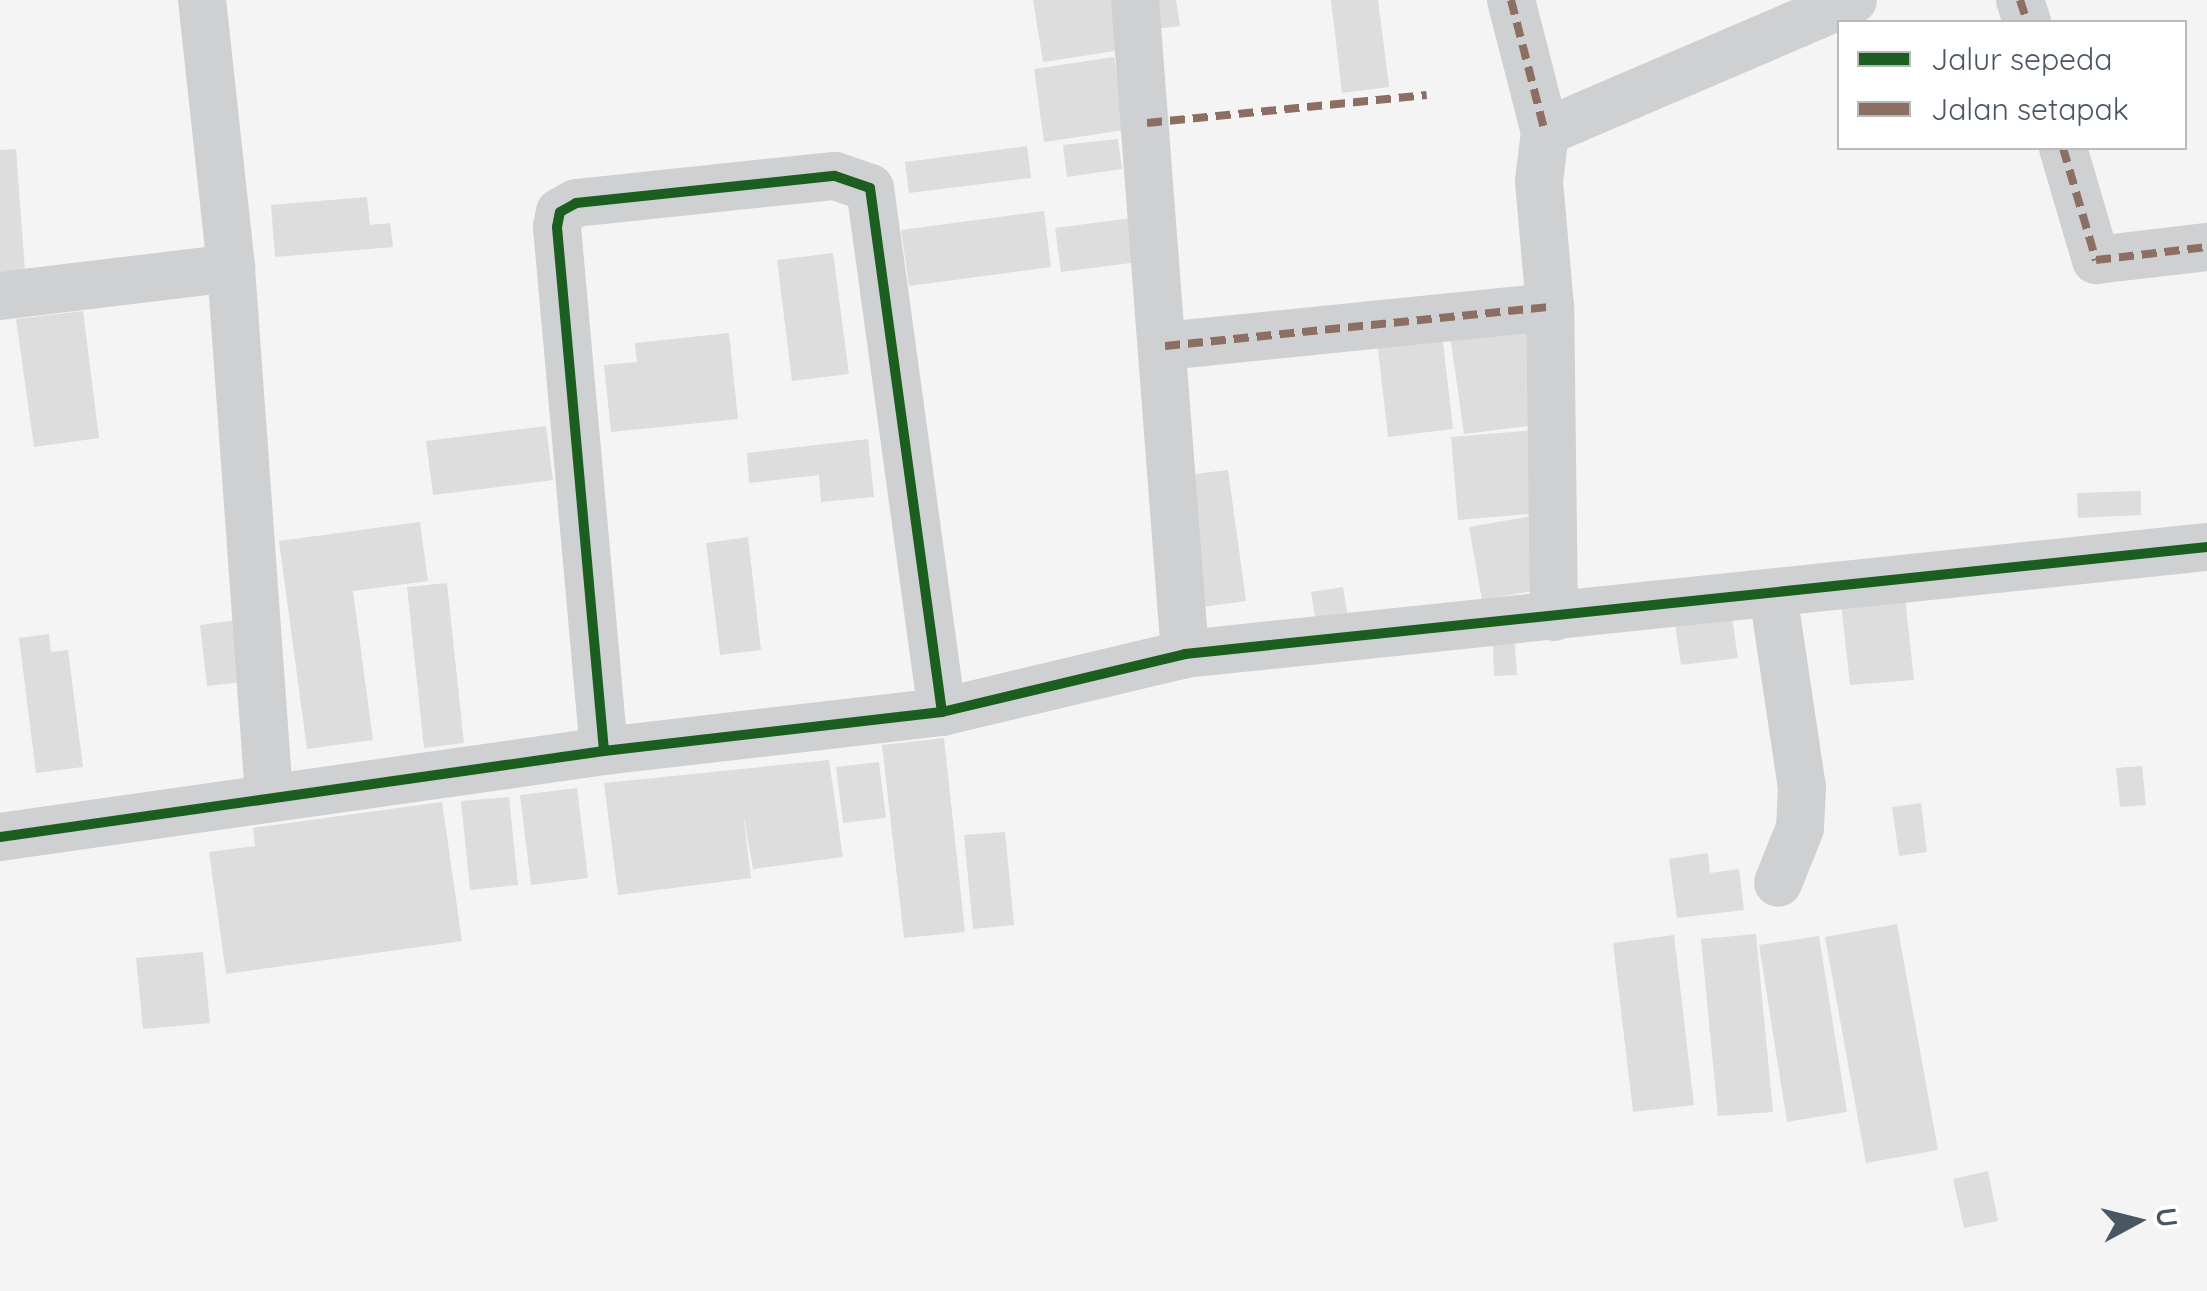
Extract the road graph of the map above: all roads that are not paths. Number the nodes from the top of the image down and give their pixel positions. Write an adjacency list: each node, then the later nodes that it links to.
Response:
1 (202, 0): 8 (street)
2 (1135, 0): 11 (street)
3 (1511, 0): 5 (street)
4 (1852, 0): 5 (street)
5 (1545, 132): 10 (street)
6 (2064, 150): 7 (street)
7 (2207, 247)
8 (231, 268): 9 (street); 18 (street)
9 (0, 296)
10 (1550, 307): 11 (street); 14 (street)
11 (1165, 346): 15 (street)
12 (2207, 547): 13 (street)
13 (1773, 594): 14 (street); 20 (street)
14 (1554, 617): 15 (street)
15 (1185, 654): 16 (street)
16 (942, 712): 17 (street); 17 (street)
17 (604, 752): 18 (street)
18 (269, 796): 19 (street)
19 (0, 837)
20 (1778, 882)

